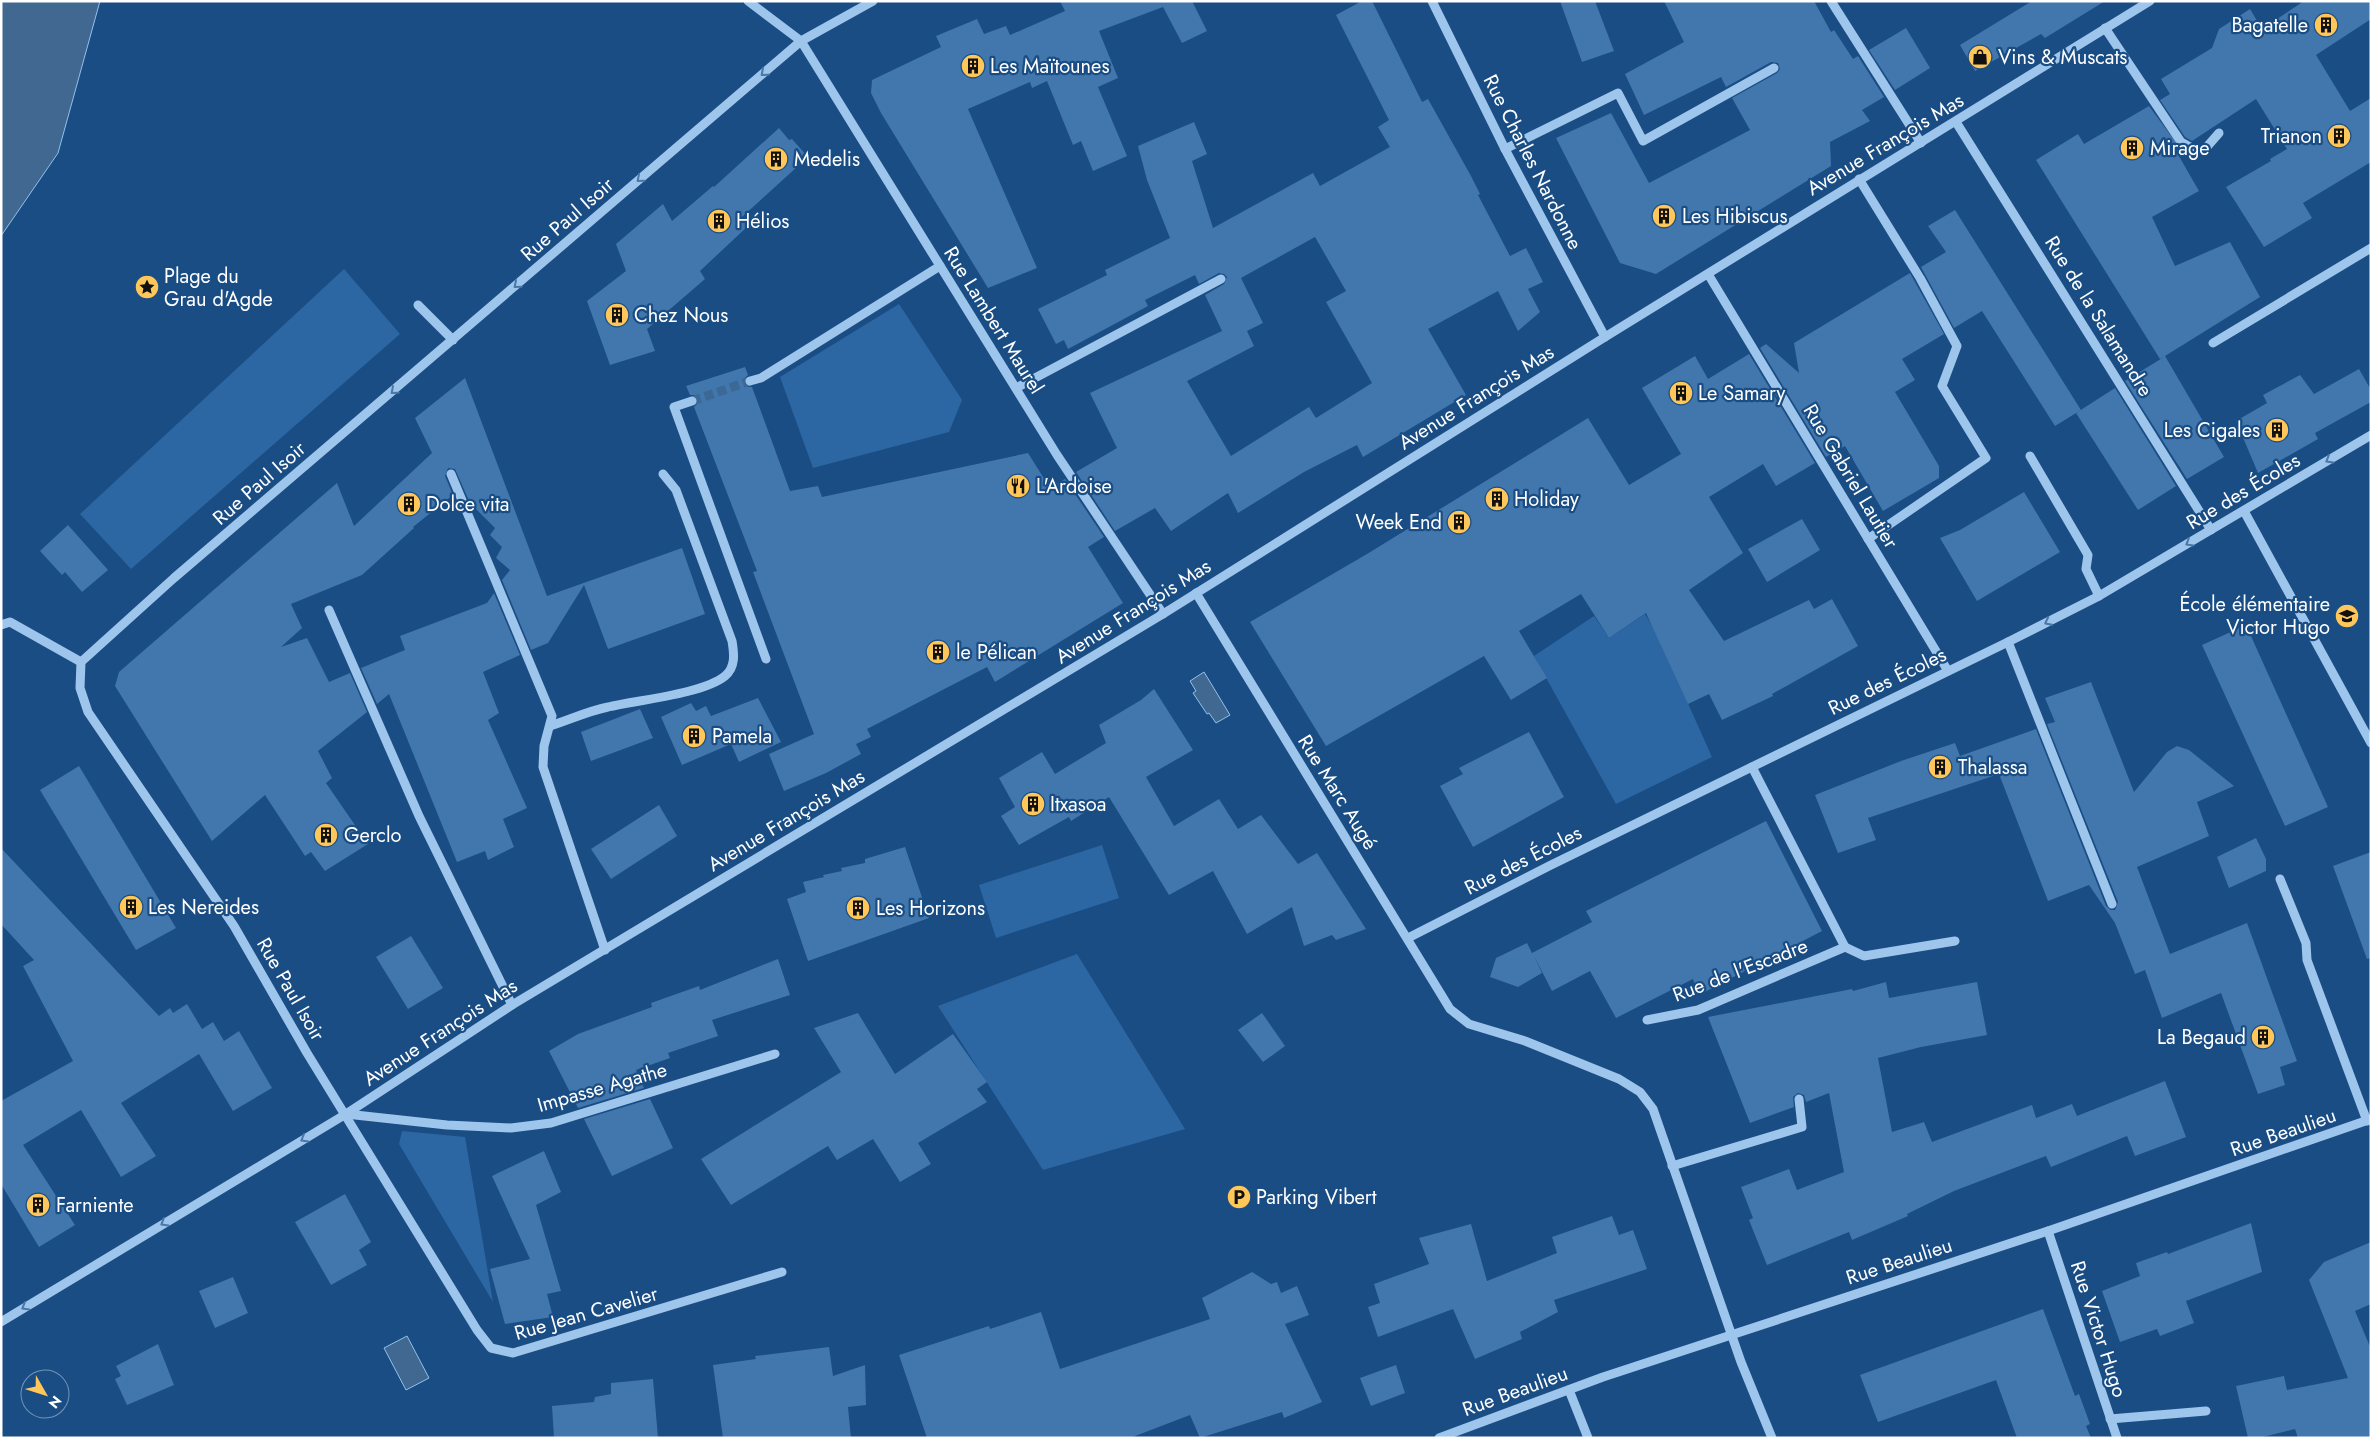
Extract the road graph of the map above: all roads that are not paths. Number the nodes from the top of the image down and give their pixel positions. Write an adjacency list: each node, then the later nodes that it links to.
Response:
1 (748, 1): 7 (street)
2 (873, 1): 7 (street, Rue Paul Isoir)
3 (1432, 1): 12 (street, Rue Charles Nardonne)
4 (1831, 1): 11 (street)
5 (2148, 2): 6 (street, Avenue François Mas)
6 (2105, 28): 9 (street, Avenue François Mas); 10 (street)
7 (800, 41): 15 (street, Rue Lambert Maurel); 20 (street, Rue Paul Isoir, one-way to 20)
8 (1774, 68): 12 (street)
9 (1956, 122): 11 (street, Avenue François Mas); 30 (street, Rue de la Salamandre)
10 (2219, 133)
11 (1921, 143): 13 (street, Avenue François Mas)
12 (1505, 149): 19 (street, Rue Charles Nardonne)
13 (1859, 180): 16 (street, Avenue François Mas); 31 (street)
14 (2371, 248): 21 (street)
15 (940, 266): 22 (street); 23 (street, Rue Lambert Maurel)
16 (1708, 274): 19 (street, Avenue François Mas); 31 (street, Rue Gabriel Lautier)
17 (1221, 279): 23 (street)
18 (418, 305): 20 (street)
19 (1604, 337): 32 (street, Avenue François Mas)
20 (453, 340): 39 (street, Rue Paul Isoir, one-way to 39)
21 (2213, 343)
22 (750, 381)
23 (1016, 388): 35 (street, Rue Lambert Maurel)
24 (692, 401): 38 (street)
25 (2371, 434): 29 (street, Rue des Écoles, one-way to 29)
26 (2030, 456): 33 (street)
27 (451, 474): 41 (street)
28 (662, 474): 41 (street)
29 (2244, 511): 30 (street, Rue des Écoles); 42 (street)
30 (2211, 530): 33 (street, Rue des Écoles, one-way to 33)
31 (1868, 539): 40 (street, Rue Gabriel Lautier)
32 (1196, 594): 35 (street, Avenue François Mas); 46 (street, Rue Marc Augé)
33 (2099, 596): 37 (street, Rue des Écoles, one-way to 37)
34 (329, 610): 50 (street)
35 (1163, 614): 49 (street, Avenue François Mas)
36 (1, 625): 39 (street)
37 (2008, 642): 40 (street, Rue des Écoles); 45 (street)
38 (766, 659)
39 (81, 662): 54 (street, Rue Paul Isoir)
40 (1948, 671): 43 (street, Rue des Écoles)
41 (550, 726): 49 (street)
42 (2371, 743)
43 (1752, 767): 46 (street, Rue des Écoles); 48 (street)
44 (2280, 879): 55 (street)
45 (2112, 904)
46 (1408, 938): 56 (street, Rue Marc Augé)
47 (1955, 941): 48 (street)
48 (1845, 947): 51 (street, Rue de l'Escadre)
49 (605, 950): 50 (street, Avenue François Mas)
50 (512, 1005): 54 (street, Avenue François Mas)
51 (1647, 1020)
52 (775, 1054): 54 (street, Impasse Agathe)
53 (1799, 1099): 56 (street)
54 (346, 1114): 58 (street, Rue Jean Cavelier); 59 (street, Avenue François Mas, one-way to 59)
55 (2369, 1120): 57 (street, Rue Beaulieu)
56 (1672, 1166): 60 (street)
57 (2048, 1230): 60 (street, Rue Beaulieu); 63 (street, Rue Victor Hugo)
58 (782, 1272)
59 (1, 1322)
60 (1732, 1335): 61 (street, Rue Beaulieu); 66 (street)
61 (1568, 1390): 64 (street, Rue Beaulieu); 65 (street)
62 (2206, 1411): 63 (street)
63 (2110, 1419): 67 (street, Rue Victor Hugo)
64 (1439, 1438)
65 (1588, 1438)
66 (1772, 1438)
67 (2117, 1438)

